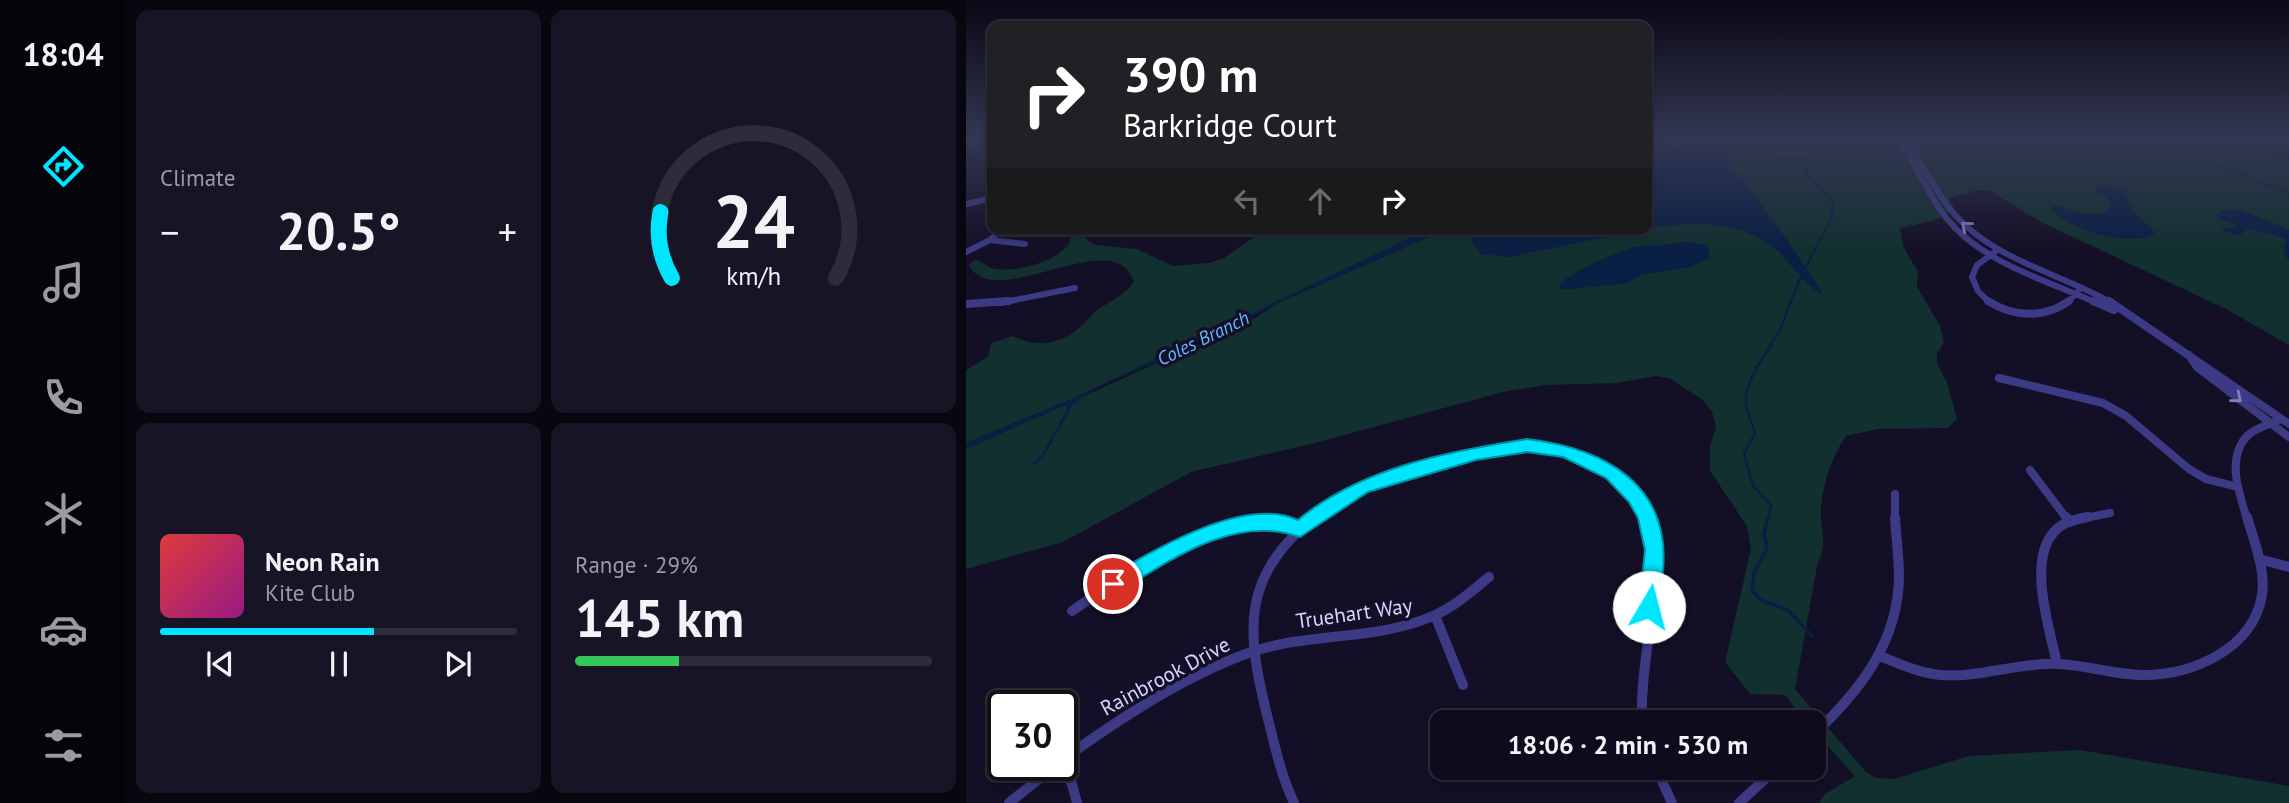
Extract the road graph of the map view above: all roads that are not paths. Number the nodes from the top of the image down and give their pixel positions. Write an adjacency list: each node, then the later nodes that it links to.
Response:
1 (1924, 175): 10 (street)
2 (1931, 175): 8 (street, one-way to 2)
3 (987, 199): 4 (street)
4 (967, 204)
5 (995, 235): 6 (street)
6 (990, 240): 7 (street); 9 (street)
7 (1025, 244)
8 (2000, 249): 10 (street); 12 (street)
9 (966, 252)
10 (1992, 254): 12 (street); 12 (street)
11 (1074, 288): 13 (street)
12 (2078, 290): 14 (street)
13 (966, 304)
14 (2189, 355): 16 (street); 17 (street, one-way to 17)
15 (1999, 378): 20 (street)
16 (2285, 422): 17 (street)
17 (2269, 424): 18 (street); 20 (street)
18 (2289, 437)
19 (2030, 470): 23 (street)
20 (2238, 487): 25 (street)
21 (1895, 494): 31 (street)
22 (2110, 513): 23 (street)
23 (2070, 522): 32 (street)
24 (1300, 529): 28 (street); 30 (street); 34 (street)
25 (2259, 559): 26 (street); 32 (street)
26 (2289, 566)
27 (1489, 577): 29 (street, Truehart Way)
28 (1072, 611)
29 (1436, 618): 30 (street, Truehart Way); 33 (street)
30 (1253, 652): 36 (street, Rainbrook Drive); 43 (street)
31 (1880, 656): 32 (street); 35 (street)
32 (2057, 664)
33 (1462, 685)
34 (1642, 710)
35 (1826, 722)
36 (1078, 750)
37 (1661, 780): 44 (street)
38 (1764, 780): 45 (street)
39 (1038, 781): 41 (street, Rainbrook Drive)
40 (1070, 781): 42 (street)
41 (1010, 803)
42 (1077, 803)
43 (1294, 803)
44 (1672, 803)
45 (1739, 803)

